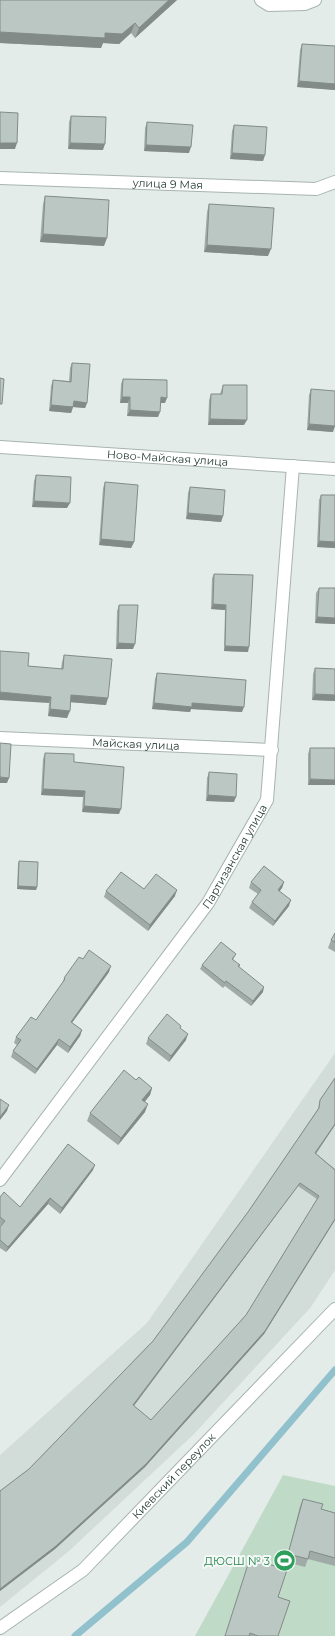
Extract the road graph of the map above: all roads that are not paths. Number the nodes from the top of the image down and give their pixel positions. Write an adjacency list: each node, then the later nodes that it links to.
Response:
1 (261, 0): 2 (street)
2 (315, 0)
3 (0, 178): 4 (street, улица 9 Мая)
4 (335, 182)
5 (0, 446): 6 (street, Ново-Майская улица)
6 (294, 466): 7 (street, Ново-Майская улица); 9 (street, Партизанская улица)
7 (335, 468)
8 (0, 738): 9 (street, Майская улица)
9 (272, 750): 10 (street, Партизанская улица)
10 (0, 1180)
11 (335, 1309): 12 (street, Киевский переулок)
12 (0, 1628)

